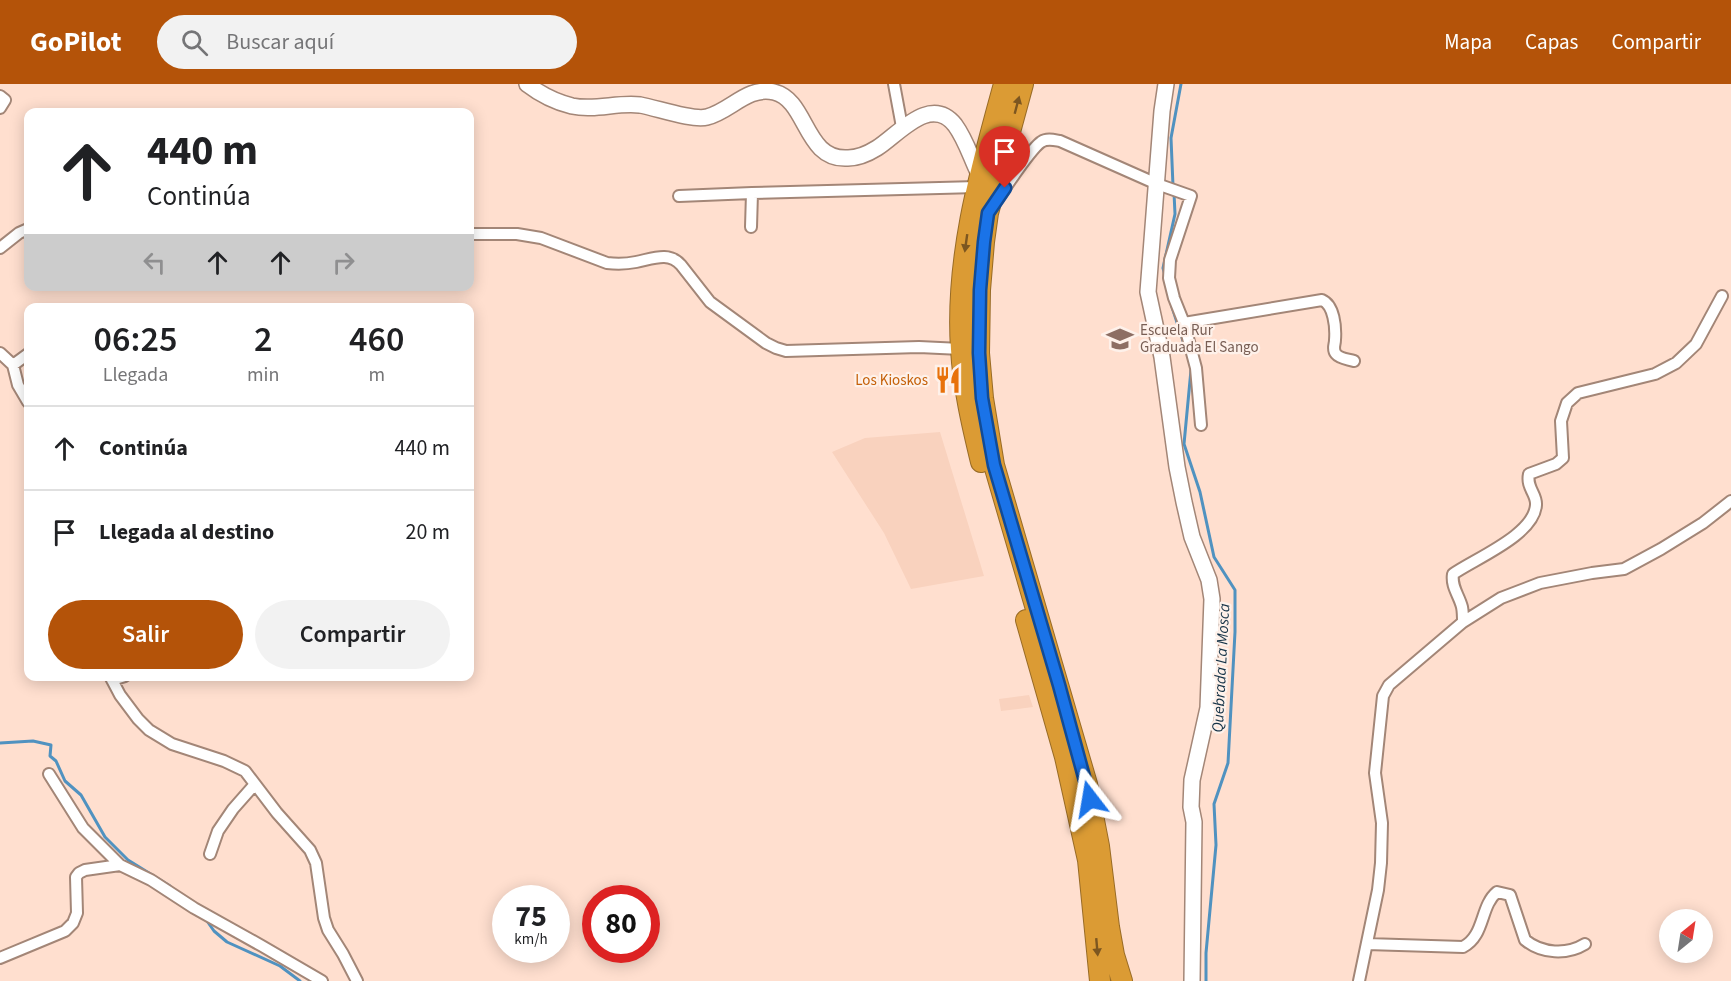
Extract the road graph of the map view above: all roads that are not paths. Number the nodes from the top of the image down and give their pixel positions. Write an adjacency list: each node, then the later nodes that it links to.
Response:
1 (527, 84): 8 (street)
2 (894, 84): 8 (street)
3 (1004, 84): 9 (highway)
4 (1023, 84): 13 (highway, one-way to 4)
5 (1166, 84): 10 (street)
6 (0, 96): 7 (street)
7 (0, 108)
8 (902, 127): 9 (street)
9 (978, 181): 11 (street); 20 (highway, one-way to 20)
10 (1163, 187): 13 (street); 19 (street); 41 (street)
11 (752, 193): 12 (street); 14 (street)
12 (679, 196)
13 (988, 213): 40 (highway)
14 (751, 227)
15 (24, 231): 17 (street)
16 (474, 234): 20 (street)
17 (0, 248)
18 (1722, 296): 28 (street)
19 (1184, 323): 23 (street); 26 (street)
20 (961, 349): 39 (highway, one-way to 39)
21 (0, 353): 24 (street)
22 (24, 357): 24 (street)
23 (1354, 361)
24 (13, 365): 25 (street)
25 (24, 396)
26 (1201, 425)
27 (1731, 501): 28 (street)
28 (1463, 622): 34 (street)
29 (113, 681): 31 (street)
30 (49, 774): 33 (street)
31 (255, 784): 32 (street); 38 (street)
32 (210, 854)
33 (120, 866): 36 (street); 37 (street)
34 (1367, 944): 35 (street); 42 (street)
35 (1585, 944)
36 (0, 958)
37 (322, 981)
38 (357, 981)
39 (1100, 981)
40 (1122, 981)
41 (1192, 981)
42 (1359, 981)

